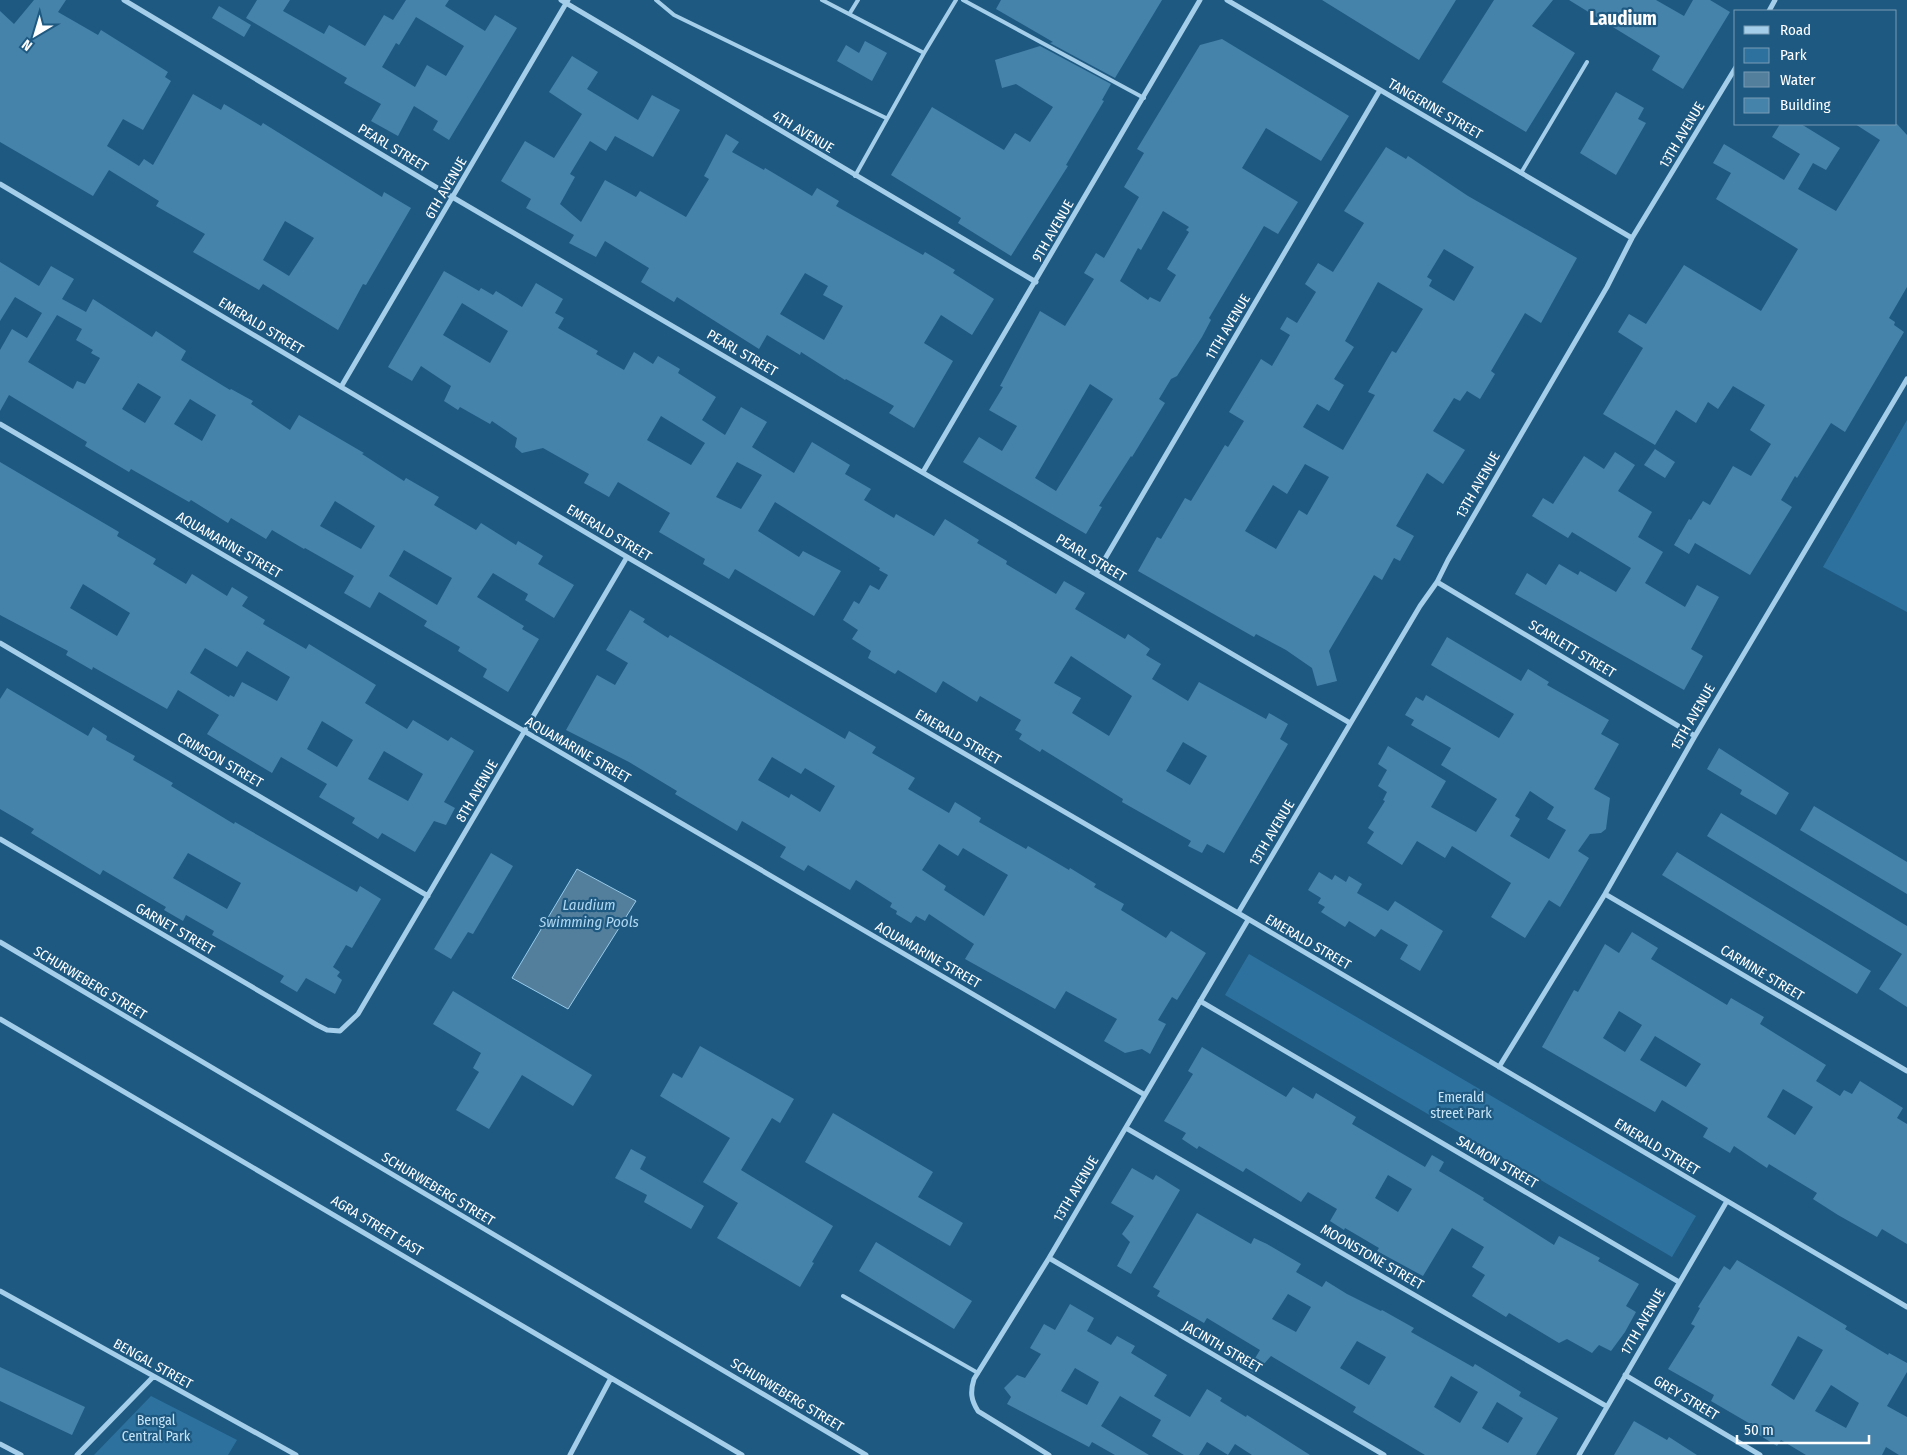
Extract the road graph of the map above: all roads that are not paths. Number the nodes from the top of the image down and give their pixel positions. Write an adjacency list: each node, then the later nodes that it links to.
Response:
1 (124, 0): 21 (street, PEARL STREET)
2 (561, 0): 10 (street, 4TH AVENUE)
3 (656, 0): 17 (lane)
4 (822, 0): 11 (lane)
5 (858, 0): 11 (lane)
6 (956, 0): 12 (lane)
7 (963, 0): 16 (lane)
8 (1200, 0): 16 (street, 9TH AVENUE)
9 (1227, 0): 15 (street, TANGERINE STREET)
10 (567, 2): 19 (street, 4TH AVENUE); 21 (street, 6TH AVENUE)
11 (850, 13): 12 (lane)
12 (924, 53): 17 (lane)
13 (1587, 62): 18 (lane)
14 (1734, 71): 22 (street, 13TH AVENUE)
15 (1380, 90): 18 (street, TANGERINE STREET); 29 (street, 11TH AVENUE)
16 (1144, 98): 23 (street, 9TH AVENUE)
17 (886, 118): 19 (lane)
18 (1521, 173): 22 (street, TANGERINE STREET)
19 (855, 176): 23 (street, 4TH AVENUE)
20 (0, 184): 25 (street, EMERALD STREET)
21 (454, 198): 25 (street, 6TH AVENUE); 27 (street, PEARL STREET)
22 (1632, 238): 30 (street, 13TH AVENUE)
23 (1036, 282): 27 (street, 9TH AVENUE)
24 (1906, 383): 34 (street, 15TH AVENUE)
25 (341, 387): 28 (street, EMERALD STREET)
26 (0, 424): 33 (street, AQUAMARINE STREET)
27 (923, 472): 29 (street, PEARL STREET)
28 (627, 557): 33 (street, 8TH AVENUE); 38 (street, EMERALD STREET)
29 (1096, 574): 32 (street, PEARL STREET)
30 (1438, 582): 32 (street, 13TH AVENUE); 34 (street, SCARLETT STREET)
31 (0, 644): 37 (street, CRIMSON STREET)
32 (1350, 724): 38 (street, 13TH AVENUE)
33 (525, 732): 37 (street, 8TH AVENUE); 46 (street, AQUAMARINE STREET)
34 (1695, 736): 36 (street, 15TH AVENUE)
35 (0, 839): 43 (street, GARNET STREET)
36 (1606, 894): 44 (street, 15TH AVENUE); 45 (street, CARMINE STREET)
37 (428, 896): 43 (street, 8TH AVENUE)
38 (1238, 913): 39 (street, EMERALD STREET)
39 (1248, 920): 41 (street, 13TH AVENUE); 44 (street, EMERALD STREET)
40 (0, 942): 65 (street, SCHURWEBERG STREET)
41 (1200, 1001): 46 (street, 13TH AVENUE); 50 (street, SALMON STREET)
42 (0, 1018): 57 (street, AGRA STREET EAST)
43 (340, 1031)
44 (1499, 1067): 48 (street, EMERALD STREET)
45 (1907, 1071)
46 (1145, 1095): 47 (street, 13TH AVENUE)
47 (1126, 1128): 49 (street, 13TH AVENUE); 58 (street, MOONSTONE STREET)
48 (1727, 1201): 50 (street, 17TH AVENUE); 53 (street, EMERALD STREET)
49 (1049, 1258): 54 (street, 13TH AVENUE); 67 (street, JACINTH STREET)
50 (1679, 1282): 55 (street, 17TH AVENUE)
51 (0, 1291): 56 (street, BENGAL STREET)
52 (842, 1296): 54 (lane)
53 (1907, 1307)
54 (978, 1373): 66 (street, 13TH AVENUE)
55 (1625, 1375): 58 (street, 17TH AVENUE); 69 (street, GREY STREET)
56 (153, 1377): 61 (street); 62 (street, BENGAL STREET)
57 (611, 1378): 63 (street); 64 (street, AGRA STREET EAST)
58 (1606, 1406): 68 (street, 17TH AVENUE)
59 (0, 1444): 60 (street)
60 (21, 1455)
61 (77, 1455)
62 (296, 1455)
63 (570, 1455)
64 (742, 1455)
65 (866, 1455)
66 (1049, 1455)
67 (1384, 1455)
68 (1579, 1455)
69 (1760, 1455)

